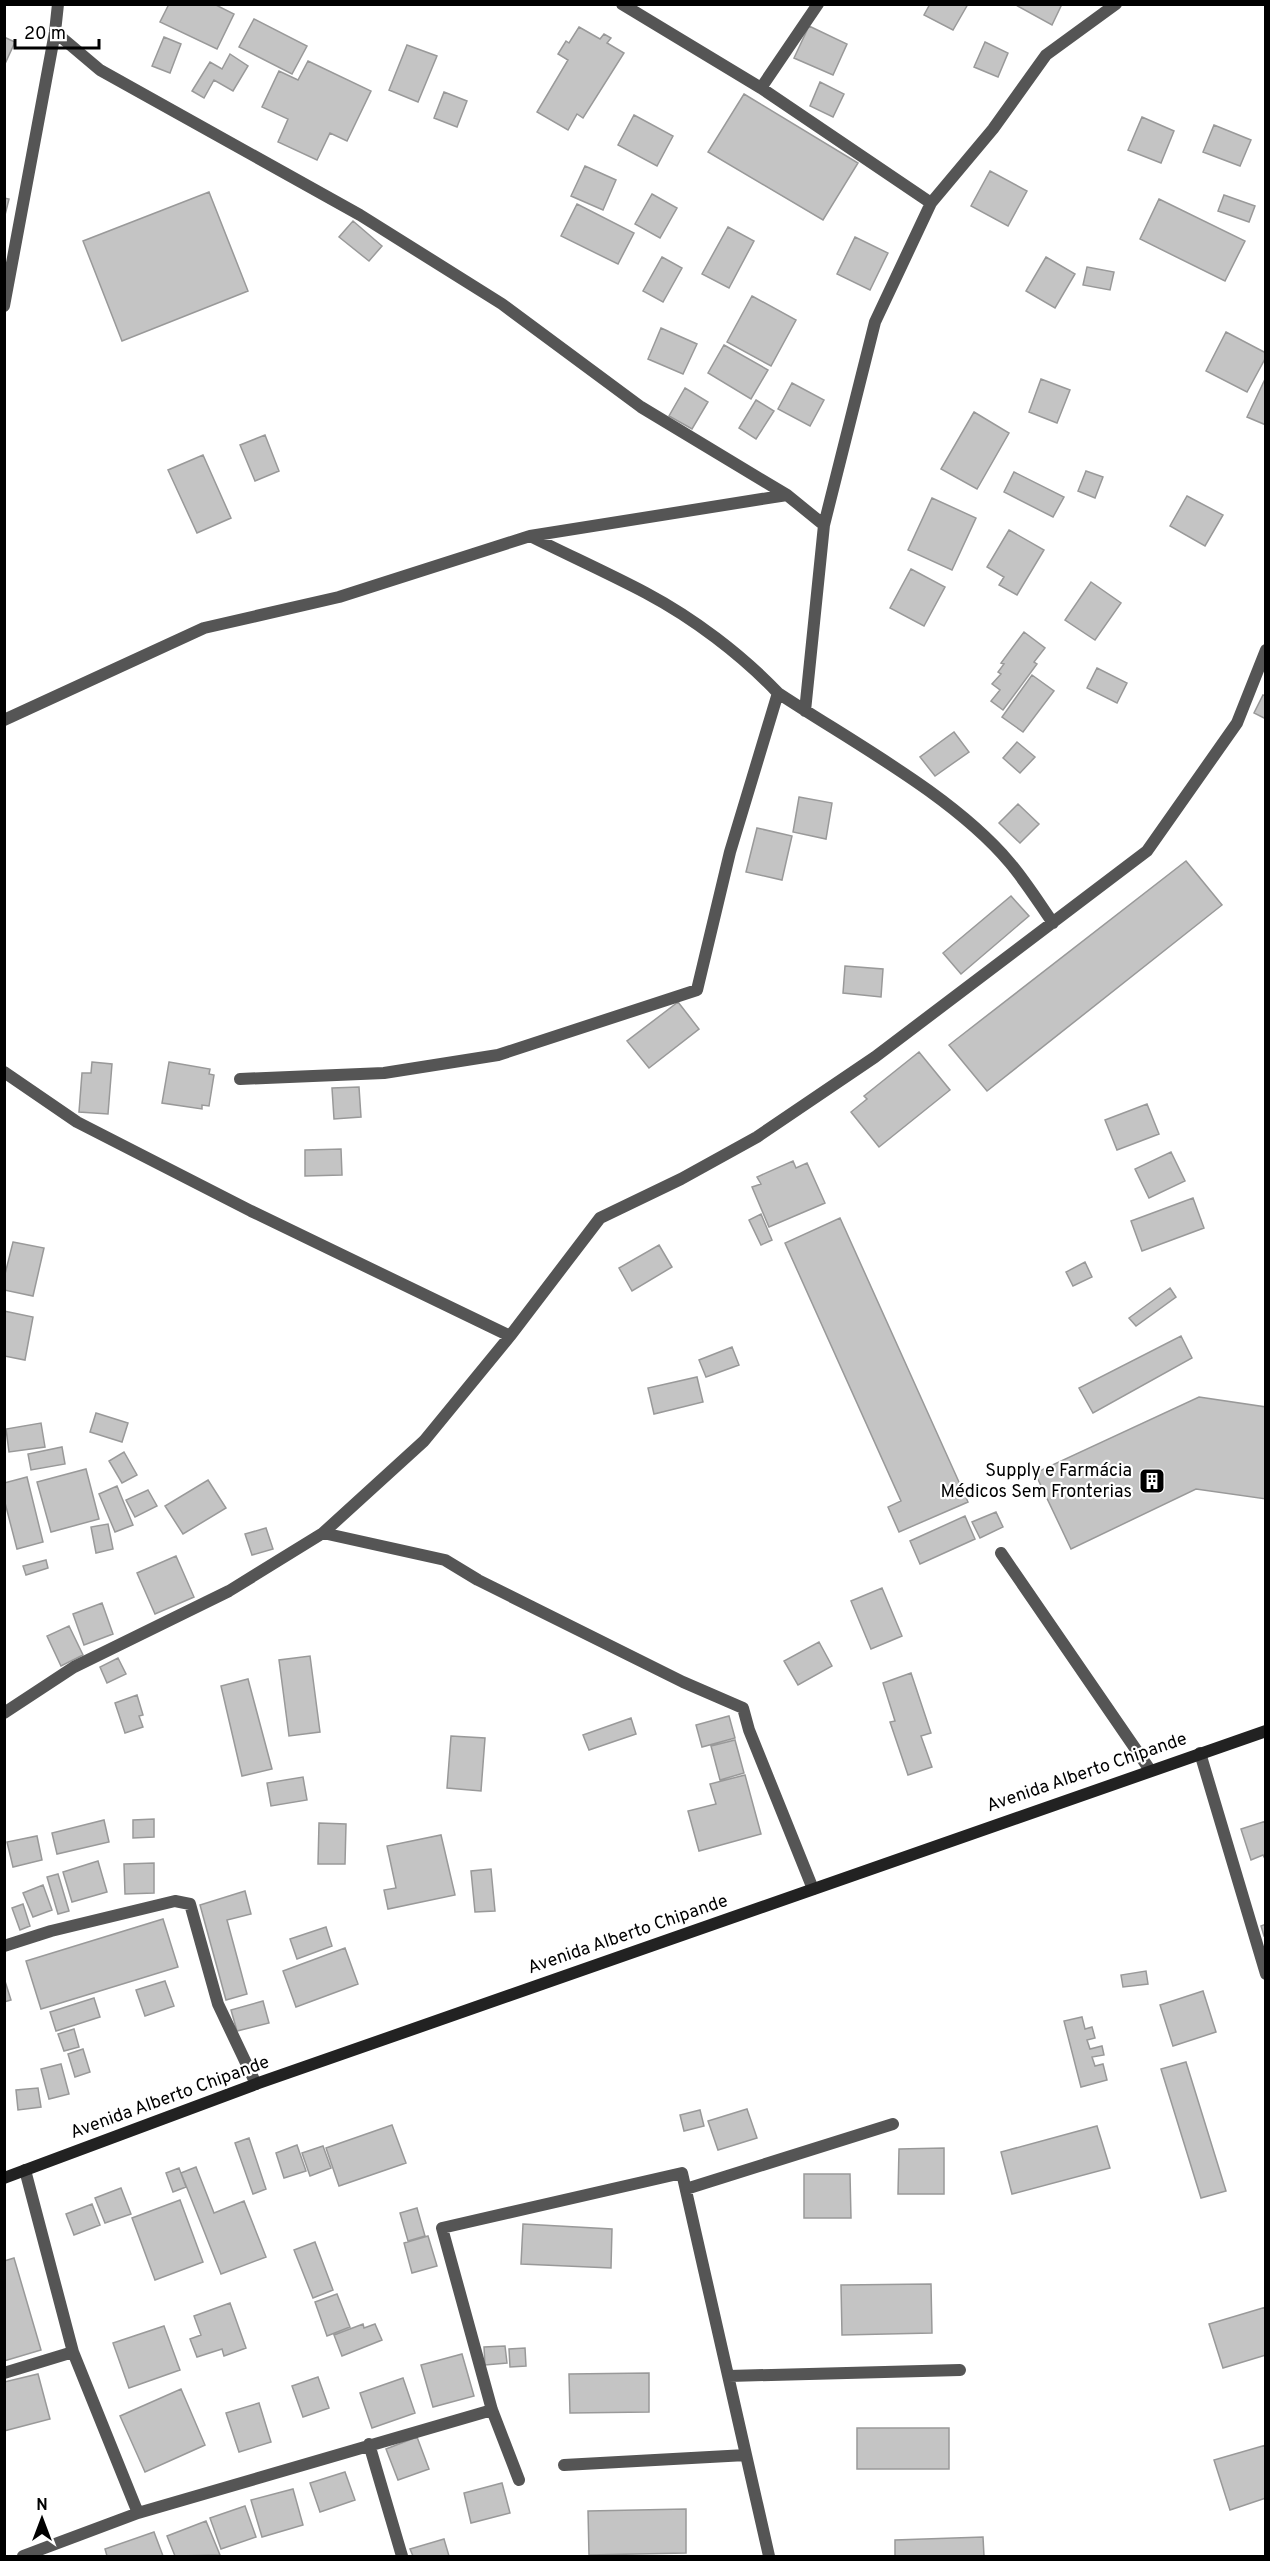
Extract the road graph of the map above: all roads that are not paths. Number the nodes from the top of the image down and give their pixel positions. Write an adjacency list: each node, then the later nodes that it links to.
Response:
1 (58, 4): 5 (street)
2 (622, 4): 6 (street)
3 (818, 4): 6 (street)
4 (1116, 4): 7 (street)
5 (55, 32): 8 (street); 9 (street)
6 (762, 88): 7 (street)
7 (931, 203): 10 (street)
8 (4, 306)
9 (787, 495): 10 (street); 11 (street)
10 (824, 525): 14 (street)
11 (530, 536): 13 (street); 15 (street)
12 (1266, 650): 16 (street)
13 (778, 693): 14 (street); 18 (street)
14 (805, 711): 16 (street)
15 (4, 720)
16 (1053, 923): 19 (street)
17 (4, 1072): 19 (street)
18 (240, 1079)
19 (510, 1336): 20 (street)
20 (323, 1533): 22 (street); 26 (street)
21 (1001, 1553): 25 (street)
22 (4, 1713)
23 (1266, 1731): 24 (main road, Avenida Alberto Chipande)
24 (1200, 1753): 25 (main road, Avenida Alberto Chipande); 28 (street)
25 (1150, 1770): 26 (main road, Avenida Alberto Chipande)
26 (813, 1889): 29 (main road, Avenida Alberto Chipande)
27 (4, 1946): 29 (street)
28 (1266, 1974)
29 (256, 2084): 31 (main road, Avenida Alberto Chipande)
30 (893, 2124): 33 (street)
31 (26, 2170): 32 (main road, Avenida Alberto Chipande); 34 (street)
32 (4, 2178)
33 (686, 2189): 37 (street); 38 (street)
34 (73, 2352): 36 (street); 43 (street)
35 (960, 2370): 37 (street)
36 (4, 2373)
37 (729, 2376): 40 (street)
38 (492, 2409): 39 (street); 42 (street)
39 (369, 2445): 43 (street); 45 (street)
40 (746, 2455): 41 (street); 46 (street)
41 (564, 2466)
42 (519, 2480)
43 (138, 2513): 44 (street)
44 (24, 2556)
45 (402, 2556)
46 (769, 2556)

